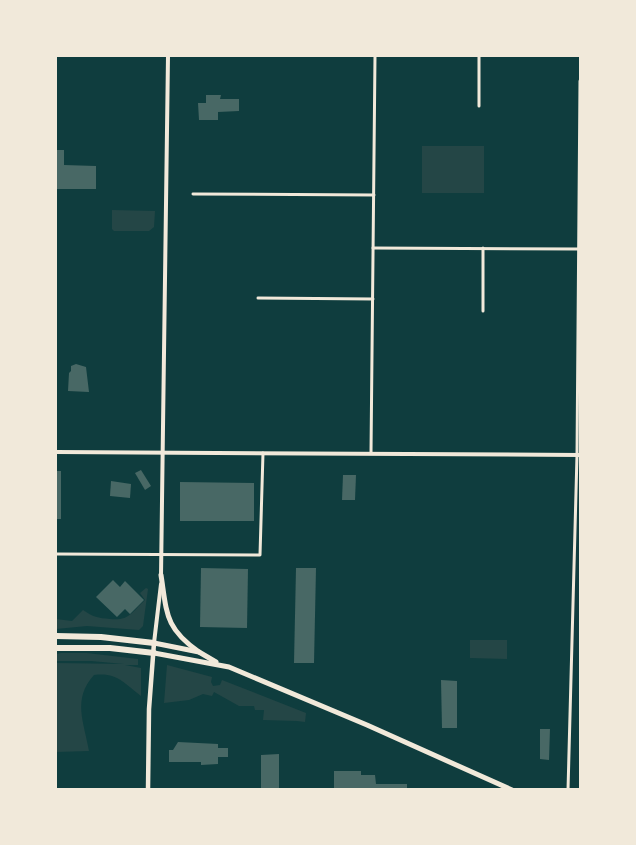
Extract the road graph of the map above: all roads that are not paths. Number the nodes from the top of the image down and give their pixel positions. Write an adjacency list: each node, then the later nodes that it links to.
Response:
1 (168, 56): 16 (street)
2 (375, 56): 8 (street)
3 (479, 56): 6 (street)
4 (580, 81): 5 (street)
5 (580, 92): 11 (street)
6 (479, 106)
7 (193, 194): 8 (street)
8 (374, 195): 9 (street)
9 (373, 248): 10 (street); 13 (street)
10 (483, 248): 11 (street); 14 (street)
11 (579, 249): 19 (street)
12 (258, 298): 13 (street)
13 (373, 299): 18 (street)
14 (483, 311)
15 (56, 452): 16 (street)
16 (164, 452): 17 (street); 21 (street)
17 (263, 453): 18 (street); 21 (street)
18 (371, 453): 19 (street)
19 (579, 455): 31 (street)
20 (56, 554): 21 (street)
21 (162, 555): 22 (street)
22 (161, 575): 24 (street); 26 (main road)
23 (56, 636): 24 (highway)
24 (154, 643): 26 (main road); 27 (main road)
25 (56, 648): 27 (highway)
26 (200, 652): 28 (main road)
27 (154, 653): 28 (main road); 29 (main road)
28 (220, 664): 30 (main road)
29 (148, 789)
30 (513, 789)
31 (568, 789)

